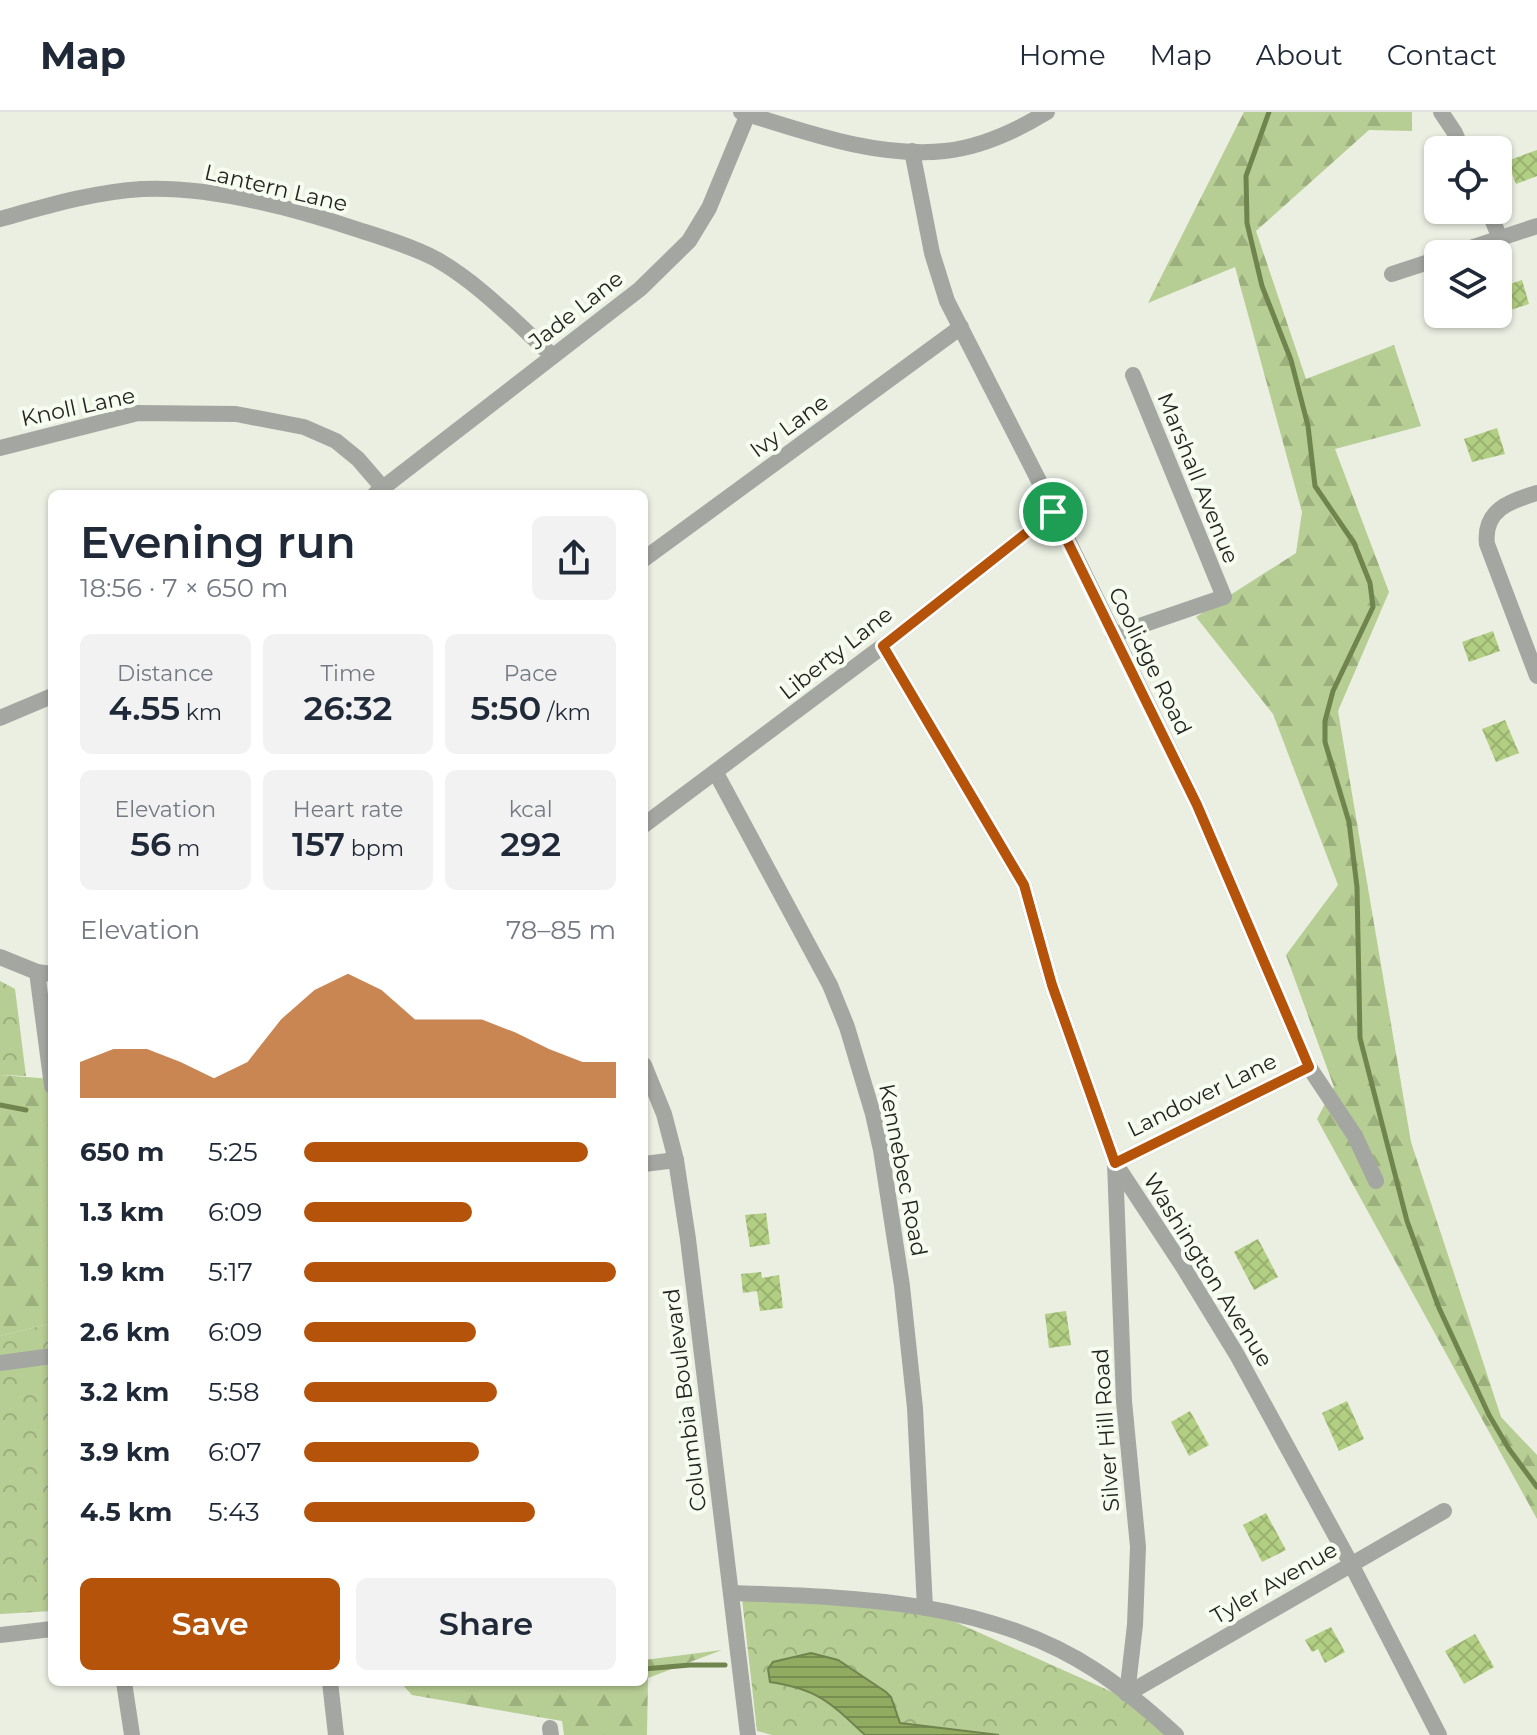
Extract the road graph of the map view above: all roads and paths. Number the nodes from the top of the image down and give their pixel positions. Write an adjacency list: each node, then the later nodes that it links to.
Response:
1 (1047, 112): 5 (street)
2 (1441, 112): 4 (street)
3 (745, 113): 5 (street); 14 (street, Jade Lane)
4 (1456, 136)
5 (912, 151): 13 (street, Coolidge Road)
6 (0, 219): 14 (street, Lantern Lane)
7 (1494, 224): 9 (street)
8 (1537, 226): 9 (street)
9 (1500, 238): 10 (street)
10 (1494, 240)
11 (1424, 264): 12 (street)
12 (1392, 274)
13 (961, 327): 20 (street, Coolidge Road); 21 (street, Ivy Lane)
14 (553, 356): 18 (street, Jade Lane)
15 (1133, 375): 22 (street, Marshall Avenue)
16 (0, 448): 17 (street, Knoll Lane)
17 (378, 490)
18 (380, 490)
19 (1537, 493): 24 (street)
20 (1053, 512): 22 (street, Coolidge Road); 23 (street, Liberty Lane)
21 (648, 556)
22 (1113, 635): 32 (street, Coolidge Road)
23 (883, 646): 27 (street, Liberty Lane); 35 (street, Washington Avenue)
24 (1537, 676)
25 (48, 698): 26 (street)
26 (0, 718)
27 (716, 773): 28 (street, Liberty Lane); 43 (street, Kennebec Road)
28 (648, 822)
29 (0, 957): 30 (street)
30 (45, 973): 31 (street)
31 (48, 1021)
32 (1309, 1067): 35 (street, Landover Lane); 37 (street, Coolidge Road)
33 (648, 1075): 34 (street, Columbia Boulevard)
34 (676, 1160): 36 (street); 42 (street, Columbia Boulevard)
35 (1115, 1163): 41 (street, Washington Avenue); 48 (street, Silver Hill Road)
36 (648, 1164)
37 (1376, 1181)
38 (48, 1357): 39 (street)
39 (0, 1363)
40 (1444, 1511): 41 (street, Tyler Avenue)
41 (1351, 1564): 48 (street, Tyler Avenue); 53 (street, Washington Avenue)
42 (731, 1593): 43 (street); 51 (street, Columbia Boulevard)
43 (925, 1608): 48 (street)
44 (48, 1629): 45 (street)
45 (0, 1635)
46 (125, 1686): 49 (street)
47 (330, 1686): 50 (street)
48 (1127, 1694): 52 (street)
49 (132, 1735)
50 (336, 1735)
51 (748, 1735)
52 (1176, 1735)
53 (1439, 1735)

